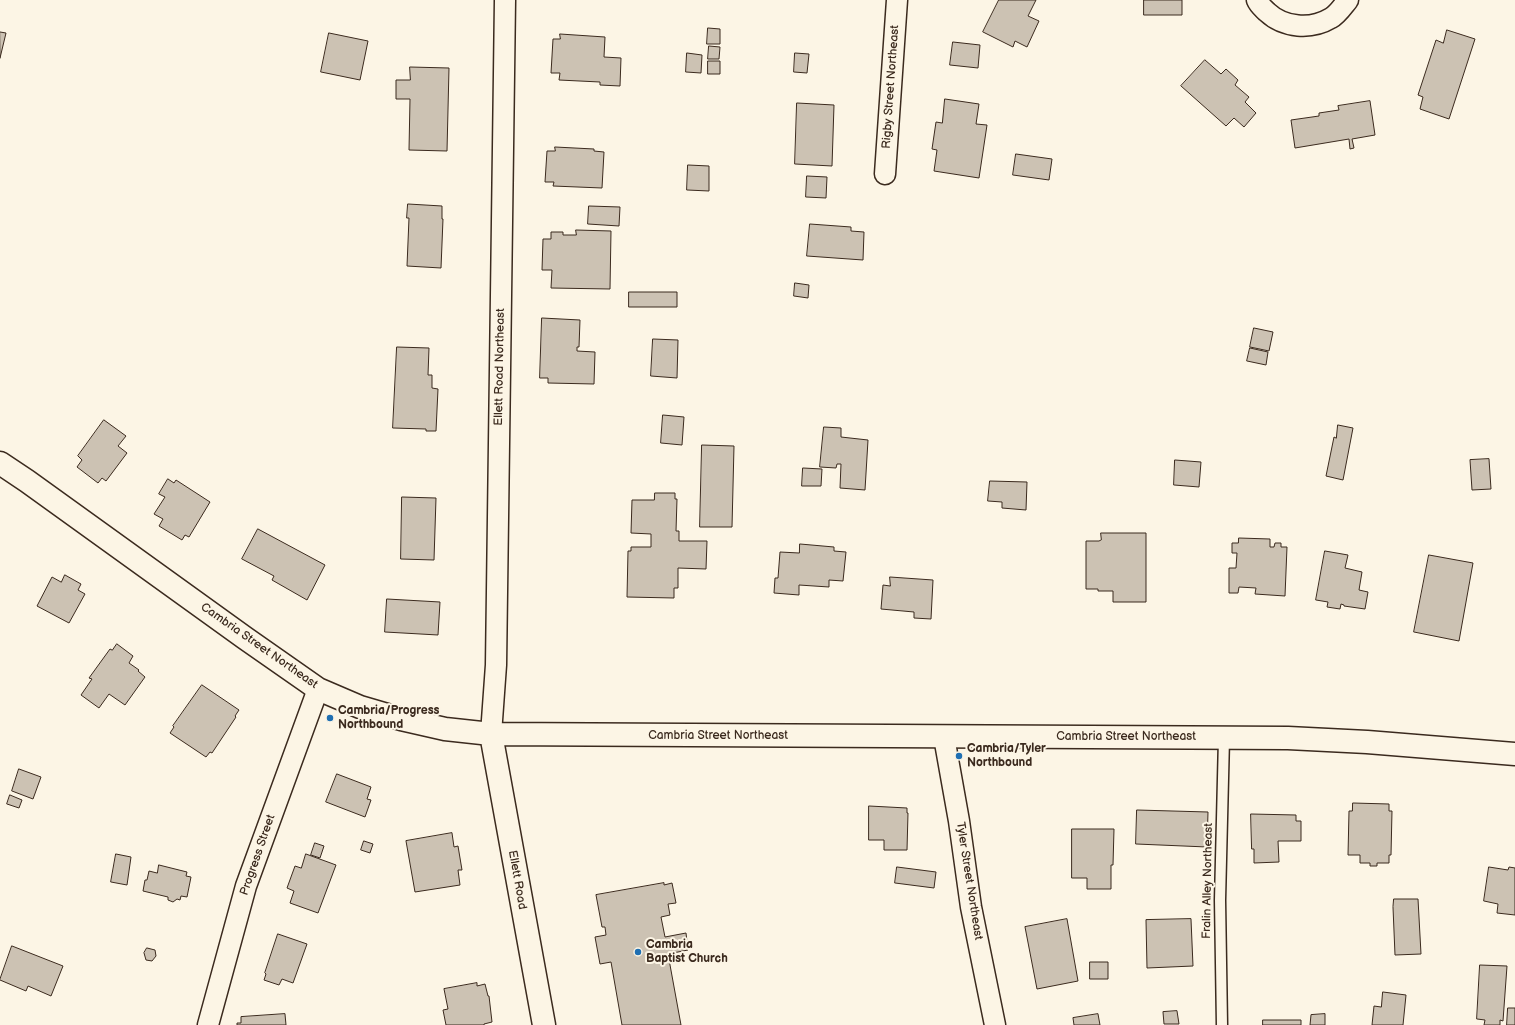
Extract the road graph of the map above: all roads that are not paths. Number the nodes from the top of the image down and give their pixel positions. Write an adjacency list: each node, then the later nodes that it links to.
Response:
1 (505, 0): 8 (street, Ellett Road Northeast)
2 (896, 0): 5 (street, Rigby Street Northeast)
3 (1257, 0): 4 (street)
4 (1348, 0)
5 (885, 174)
6 (0, 463): 7 (main road, Cambria Street Northeast)
7 (318, 688): 8 (main road, Cambria Street Northeast); 12 (street, Progress Street)
8 (491, 734): 9 (main road, Cambria Street Northeast); 13 (main road, Ellett Road)
9 (944, 736): 10 (main road, Cambria Street Northeast); 14 (street, Tyler Street Northeast)
10 (1224, 738): 11 (main road, Cambria Street Northeast); 15 (lane, Fralin Alley Northeast)
11 (1515, 754)
12 (208, 1025)
13 (544, 1025)
14 (995, 1025)
15 (1222, 1025)

